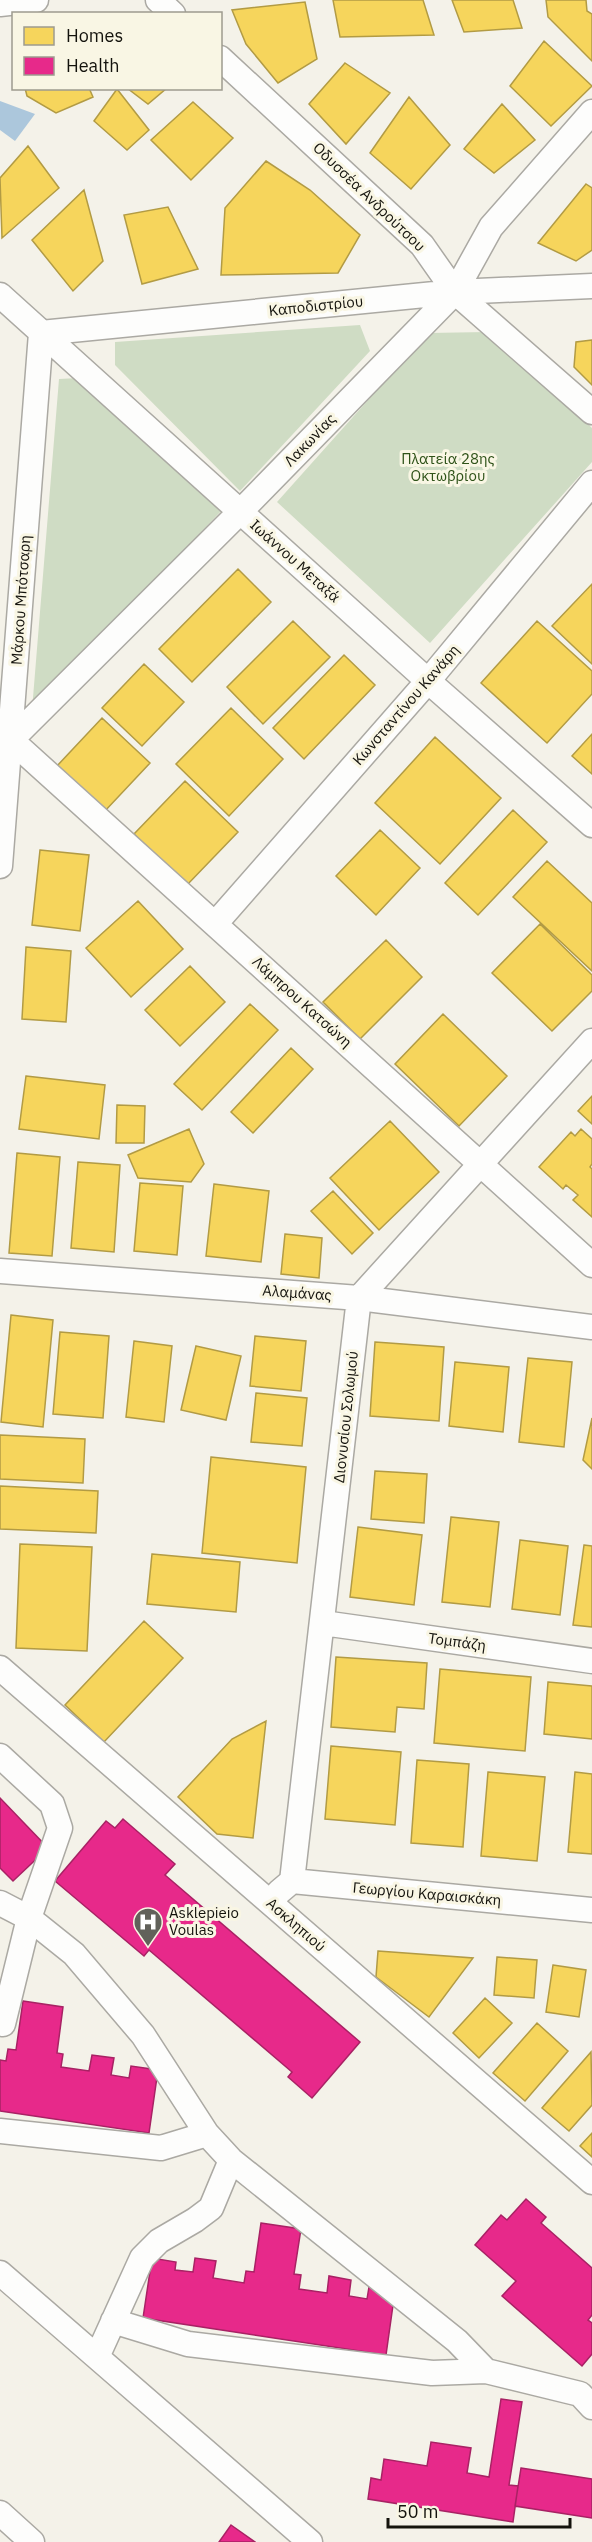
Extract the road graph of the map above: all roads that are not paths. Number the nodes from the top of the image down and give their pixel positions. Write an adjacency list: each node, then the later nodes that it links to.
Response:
1 (30, 0): 3 (street)
2 (158, 0): 4 (street)
3 (0, 4)
4 (170, 12)
5 (222, 60): 8 (street, Οδυσσέα Ανδρούτσου)
6 (592, 112): 8 (street, Λακωνίας)
7 (592, 286): 8 (street, Καποδιστρίου)
8 (455, 292): 10 (street, Καποδιστρίου); 11 (street, Οδυσσέα Ανδρούτσου); 13 (street, Λακωνίας)
9 (0, 295): 10 (street, Ιωάννου Μεταξά)
10 (41, 333): 13 (street, Ιωάννου Μεταξά); 15 (street, Μάρκου Μπότσαρη)
11 (592, 412)
12 (592, 483): 14 (street, Κωνσταντίνου Κανάρη)
13 (240, 512): 14 (street, Ιωάννου Μεταξά); 15 (street, Λακωνίας)
14 (428, 681): 16 (street, Ιωάννου Μεταξά); 18 (street, Κωνσταντίνου Κανάρη)
15 (5, 739): 17 (street, Μάρκου Μπότσαρη); 18 (street, Λάμπρου Κατσώνη)
16 (592, 825)
17 (0, 866)
18 (215, 924): 20 (street, Λάμπρου Κατσώνη)
19 (592, 1041): 20 (street)
20 (481, 1164): 21 (street, Λάμπρου Κατσώνη); 23 (street)
21 (592, 1265)
22 (0, 1271): 23 (street, Αλαμάνας)
23 (359, 1298): 24 (street, Αλαμάνας); 25 (street, Διονυσίου Σολωμού)
24 (592, 1327)
25 (323, 1623): 26 (street, Τομπάζη); 29 (street, Διονυσίου Σολωμού)
26 (592, 1661)
27 (0, 1668): 30 (street, Ασκληπιού)
28 (0, 1756): 33 (street)
29 (292, 1881): 30 (street); 32 (street, Γεωργίου Καραισκάκη)
30 (268, 1902): 38 (street, Ασκληπιού)
31 (0, 1904): 33 (street)
32 (592, 1910)
33 (29, 1918): 34 (street); 36 (street)
34 (3, 2024)
35 (0, 2131): 36 (street)
36 (207, 2134): 37 (street)
37 (231, 2160): 40 (street); 42 (street)
38 (592, 2182)
39 (0, 2273): 41 (street)
40 (113, 2321): 41 (street); 42 (street)
41 (97, 2357): 46 (street)
42 (486, 2372): 43 (street)
43 (588, 2393)
44 (0, 2513): 45 (street)
45 (32, 2542)
46 (310, 2542): 47 (street)
47 (326, 2542)

